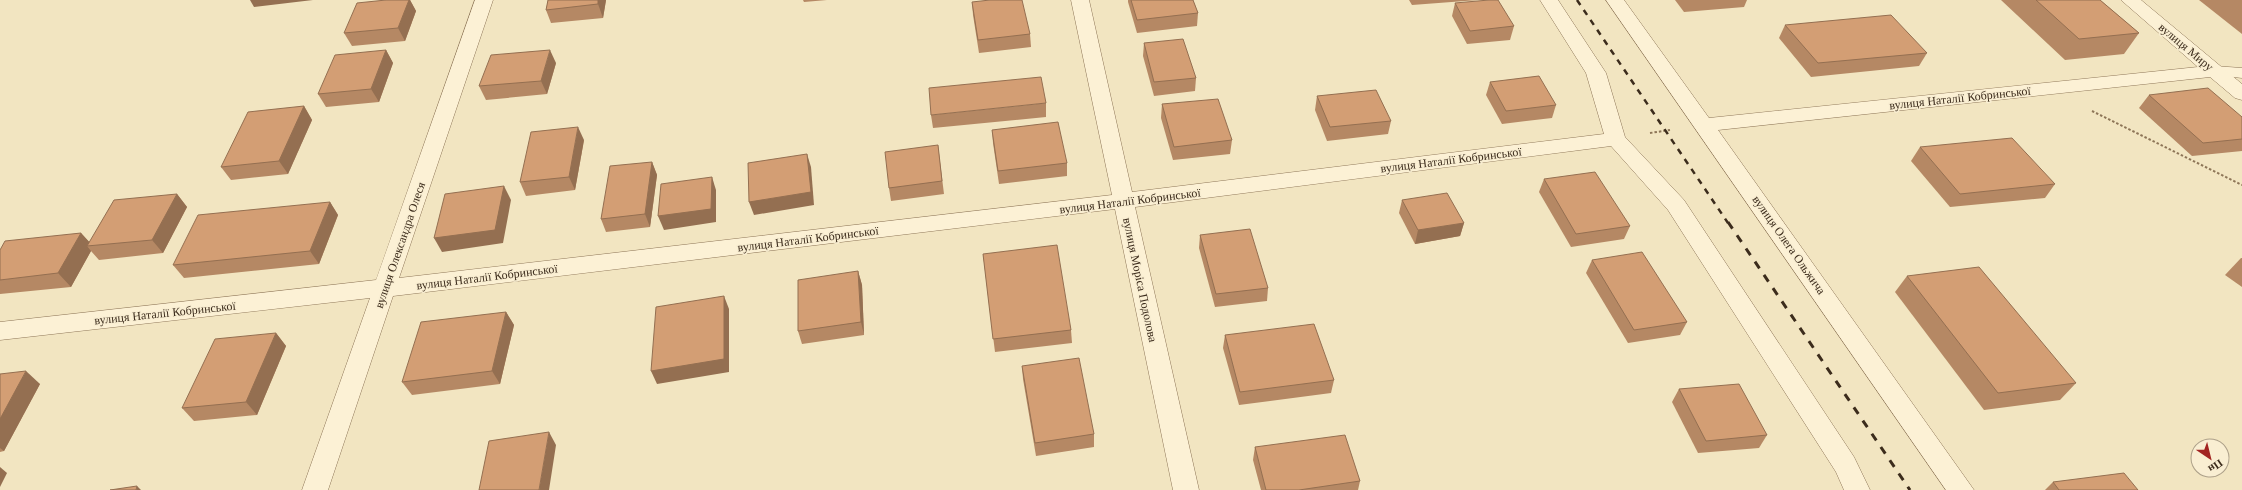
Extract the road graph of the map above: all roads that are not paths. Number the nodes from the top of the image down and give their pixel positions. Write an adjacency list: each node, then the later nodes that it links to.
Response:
1 (484, 0): 12 (street, вулиця Олександра Олеся)
2 (1080, 0): 11 (street, вулиця Моріса Подолова)
3 (1549, 0): 10 (street)
4 (1615, 0): 9 (street, вулиця Олега Ольжича)
5 (2130, 0): 6 (street, вулиця Миру)
6 (2214, 71): 7 (lane); 8 (street, вулиця Миру); 9 (street, вулиця Наталії Кобринської)
7 (2242, 73)
8 (2242, 94)
9 (1705, 125): 17 (street, вулиця Олега Ольжича)
10 (1616, 139): 11 (street, вулиця Наталії Кобринської); 16 (street)
11 (1122, 202): 12 (street, вулиця Наталії Кобринської); 15 (street, вулиця Моріса Подолова)
12 (385, 289): 13 (street, вулиця Наталії Кобринської); 14 (street, вулиця Олександра Олеся)
13 (0, 331)
14 (315, 490)
15 (1186, 490)
16 (1856, 490)
17 (1962, 490)

